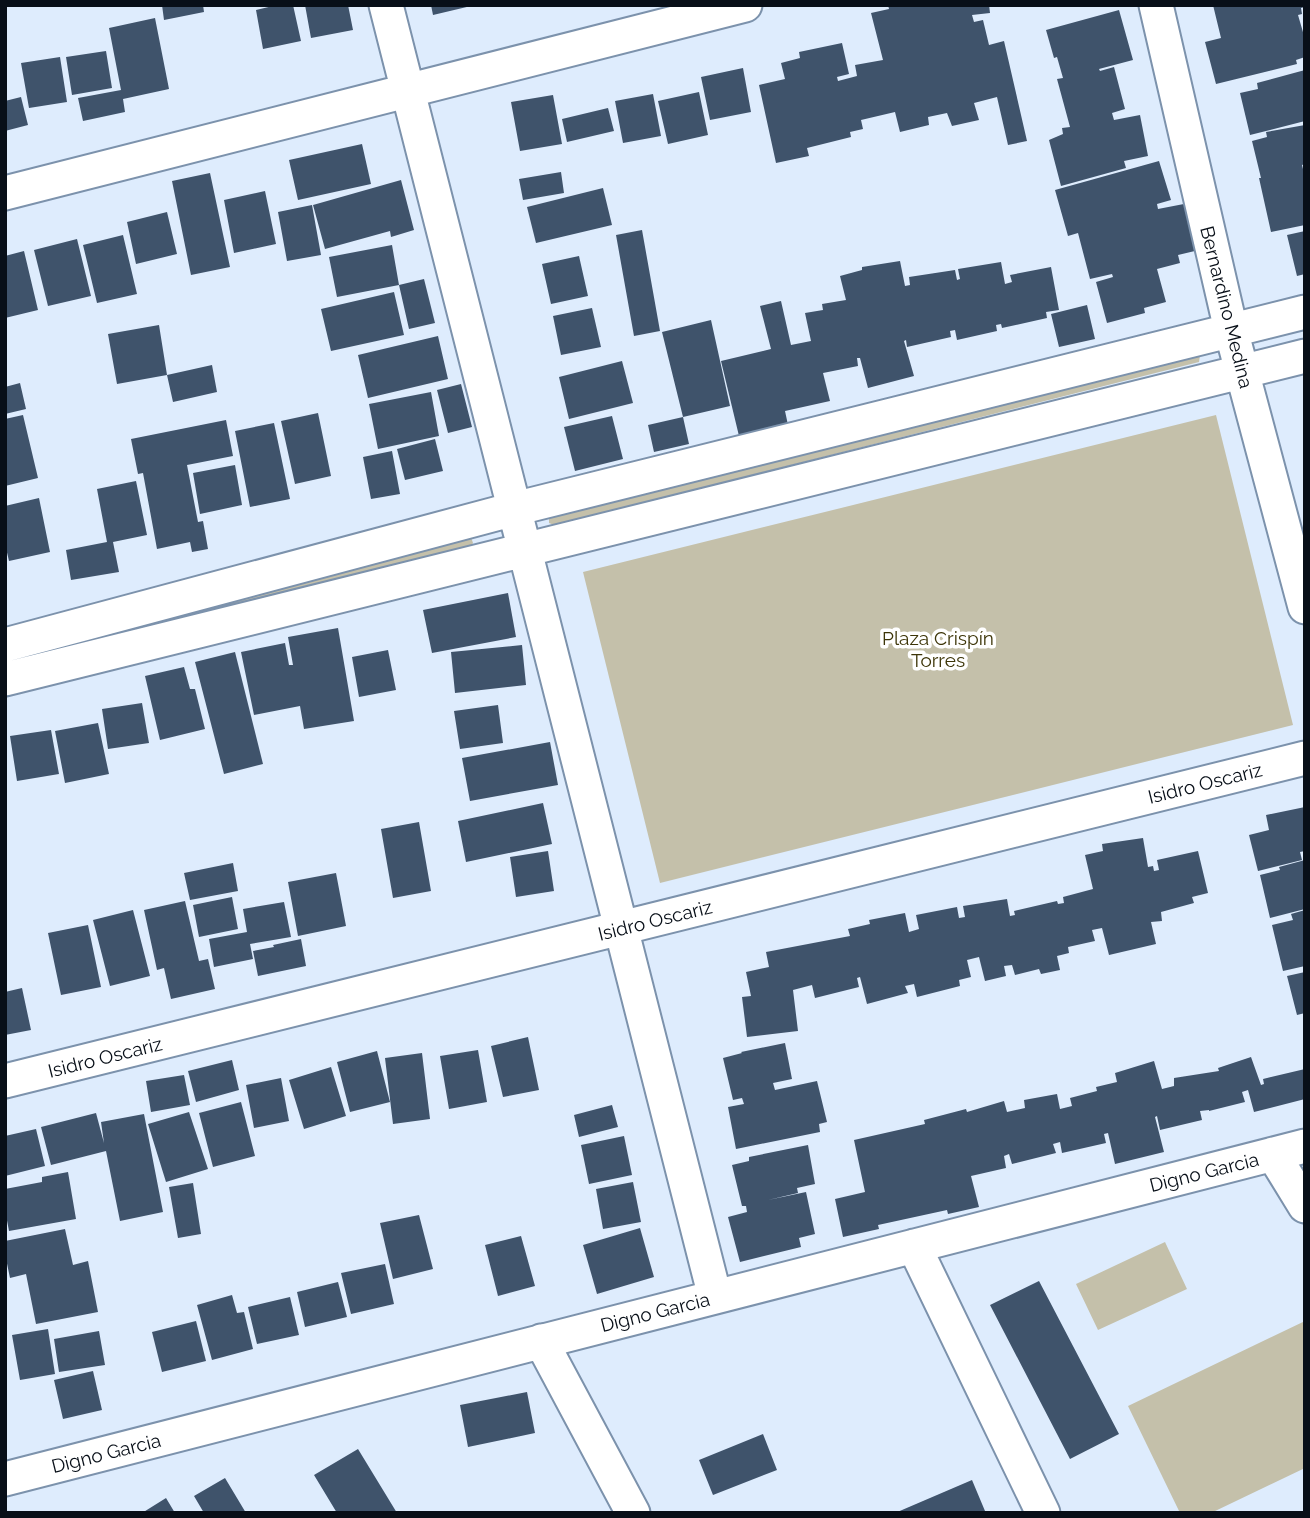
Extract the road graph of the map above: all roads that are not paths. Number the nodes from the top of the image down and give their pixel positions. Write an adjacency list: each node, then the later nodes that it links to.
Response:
1 (386, 5): 4 (street)
2 (745, 5): 4 (street)
3 (1156, 5): 7 (street, Bernardino Medina)
4 (408, 91): 5 (street); 10 (street)
5 (5, 192)
6 (1305, 312): 7 (street)
7 (1231, 330): 9 (street, Bernardino Medina); 10 (street)
8 (1305, 356): 9 (street)
9 (1242, 372): 11 (street); 12 (street, Bernardino Medina)
10 (514, 509): 11 (street); 13 (street)
11 (524, 549): 14 (street); 16 (street)
12 (1305, 607)
13 (5, 645)
14 (5, 678)
15 (1305, 758): 16 (street, Isidro Oscariz)
16 (621, 928): 17 (street, Isidro Oscariz); 22 (street)
17 (5, 1081)
18 (1305, 1146): 19 (street, Digno Garcia)
19 (1273, 1154): 20 (street); 21 (street, Digno Garcia)
20 (1305, 1206)
21 (914, 1246): 22 (street, Digno Garcia); 26 (street)
22 (715, 1297): 23 (street, Digno Garcia)
23 (541, 1341): 24 (street, Digno Garcia); 25 (street)
24 (5, 1479)
25 (634, 1513)
26 (1043, 1513)

